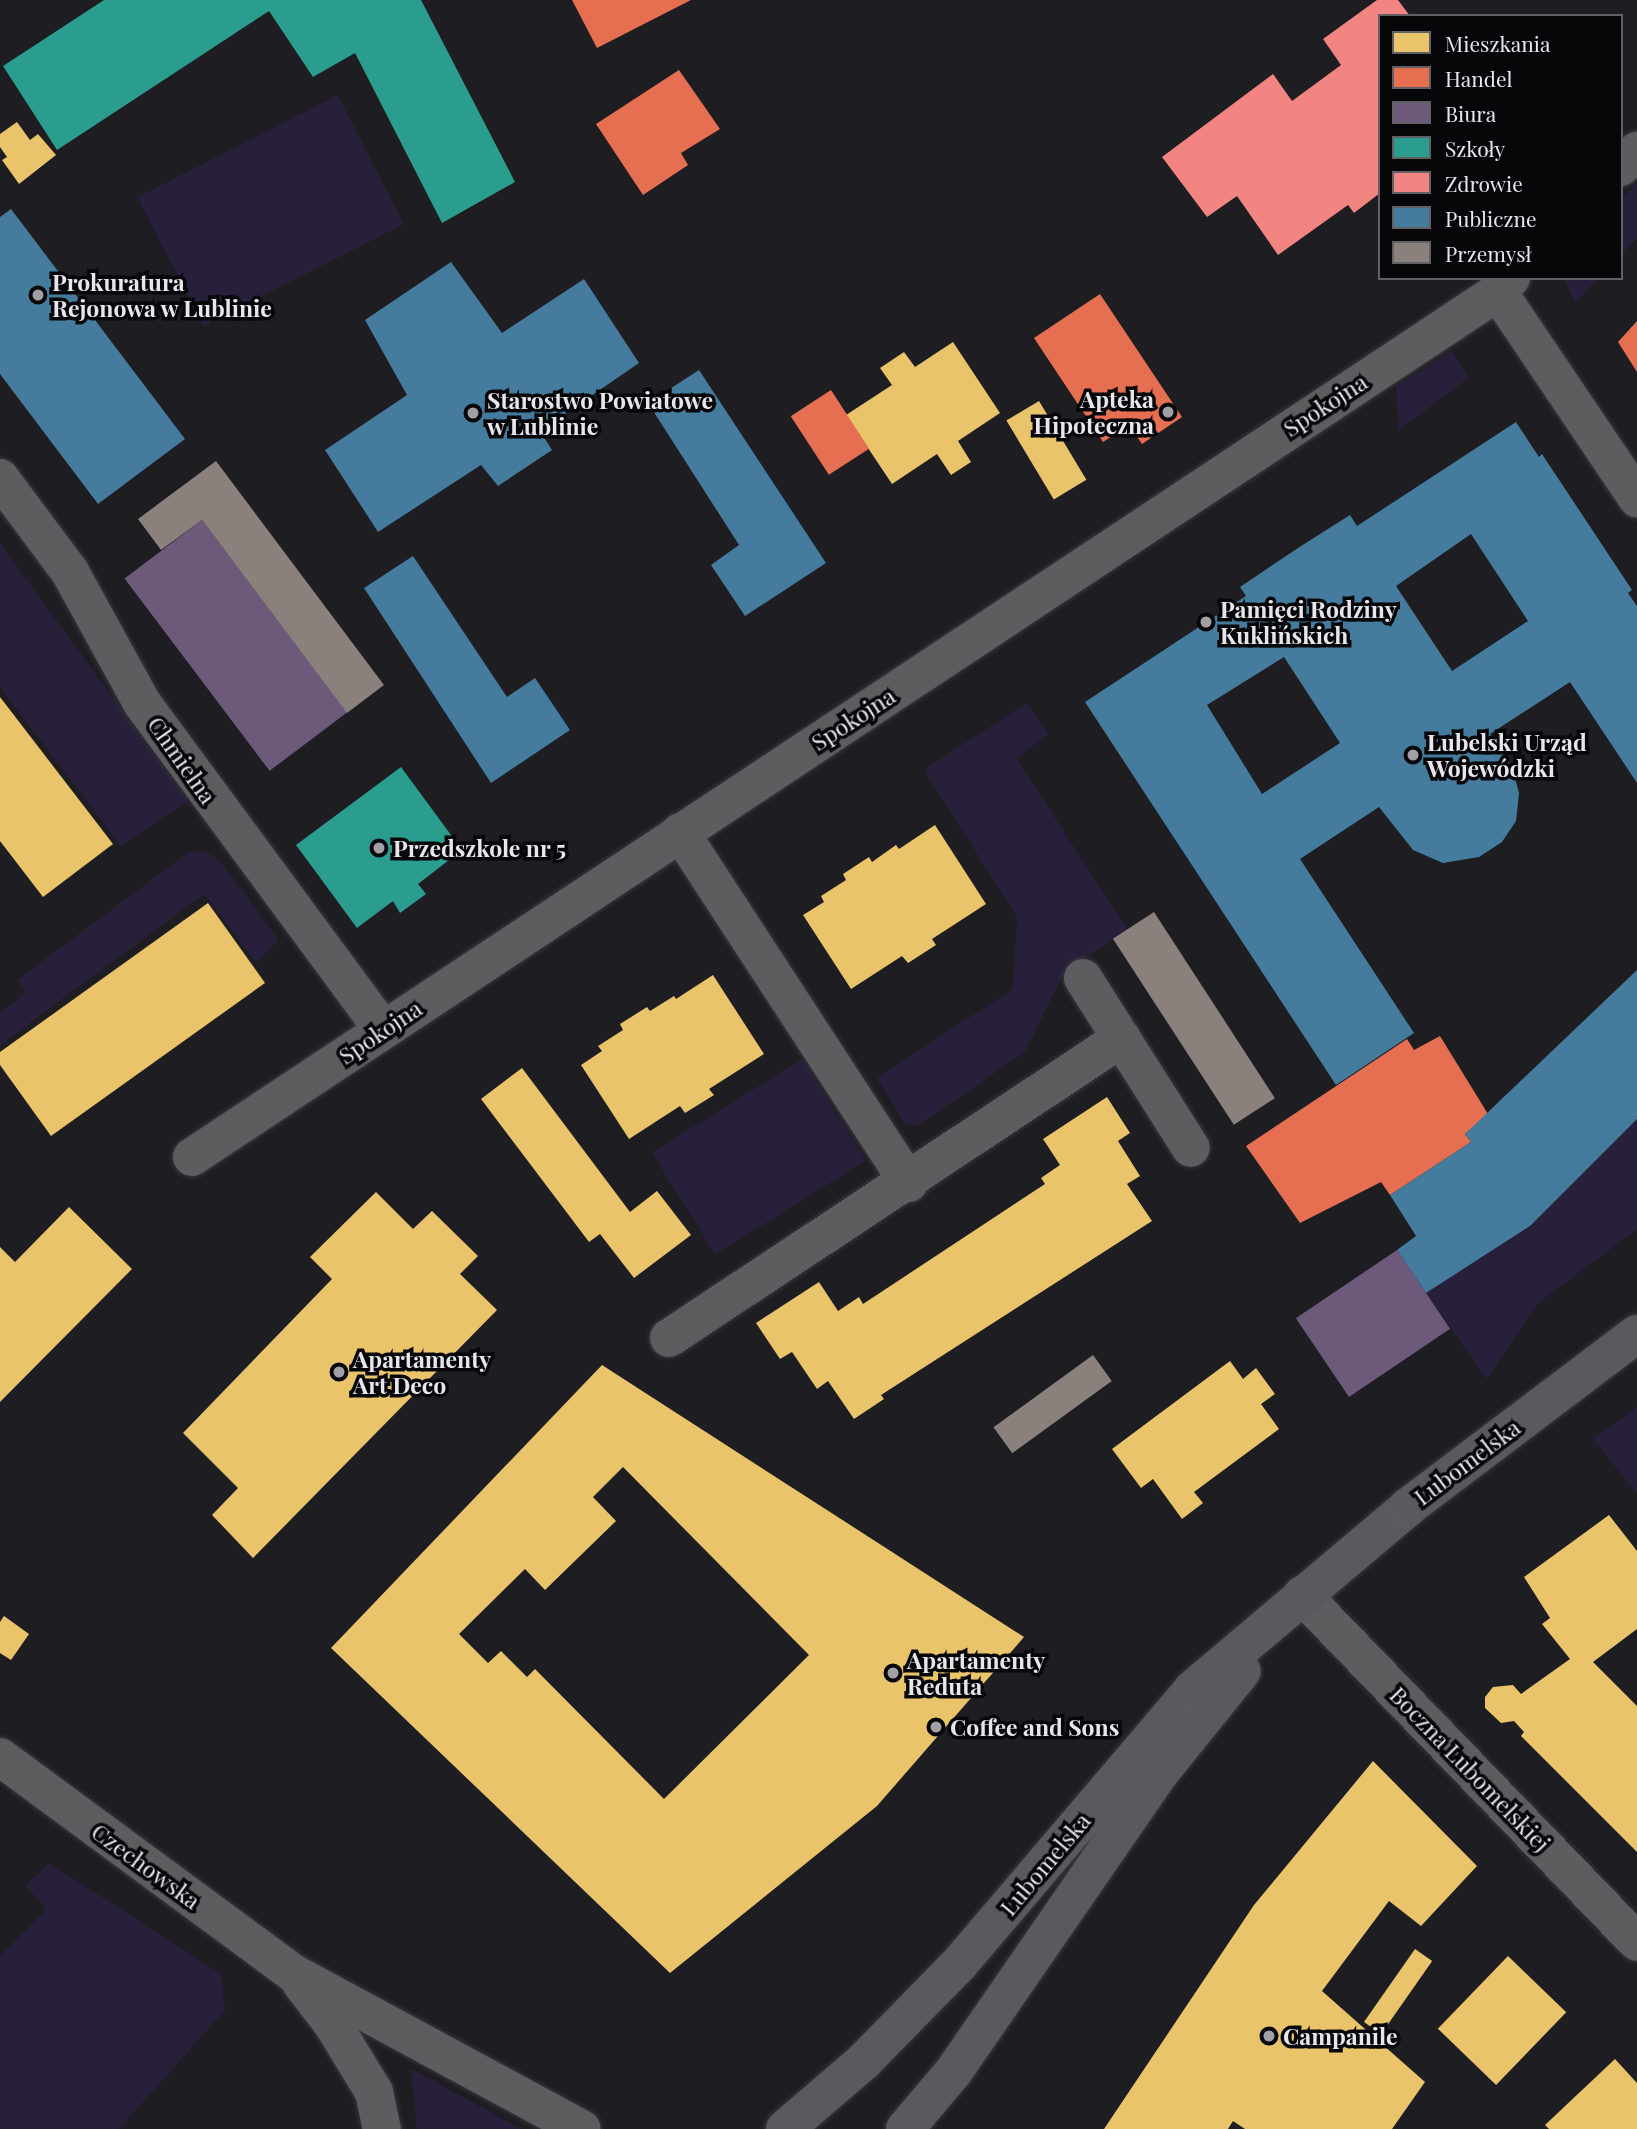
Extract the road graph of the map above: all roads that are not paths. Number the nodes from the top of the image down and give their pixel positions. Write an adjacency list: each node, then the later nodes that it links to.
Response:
1 (1637, 151): 2 (street)
2 (1623, 165)
3 (1505, 285): 5 (street); 6 (street, Spokojna)
4 (0, 478): 8 (street, Chmielna)
5 (1637, 498)
6 (680, 832): 8 (street, Spokojna); 12 (street)
7 (1083, 978): 9 (street)
8 (383, 1030): 11 (street, Spokojna)
9 (1122, 1038): 10 (street); 12 (street)
10 (1191, 1148)
11 (192, 1157)
12 (909, 1182): 14 (street)
13 (1637, 1334): 15 (street, Lubomelska)
14 (669, 1338)
15 (1302, 1595): 17 (street, Boczna Lubomelskiej); 21 (street, Lubomelska); 22 (street, Lubomelska)
16 (0, 1757): 18 (street, Czechowska)
17 (1637, 1942)
18 (293, 1973): 19 (street, Czechowska); 20 (street, Czechowska)
19 (382, 2129)
20 (582, 2129)
21 (785, 2129)
22 (905, 2129)

